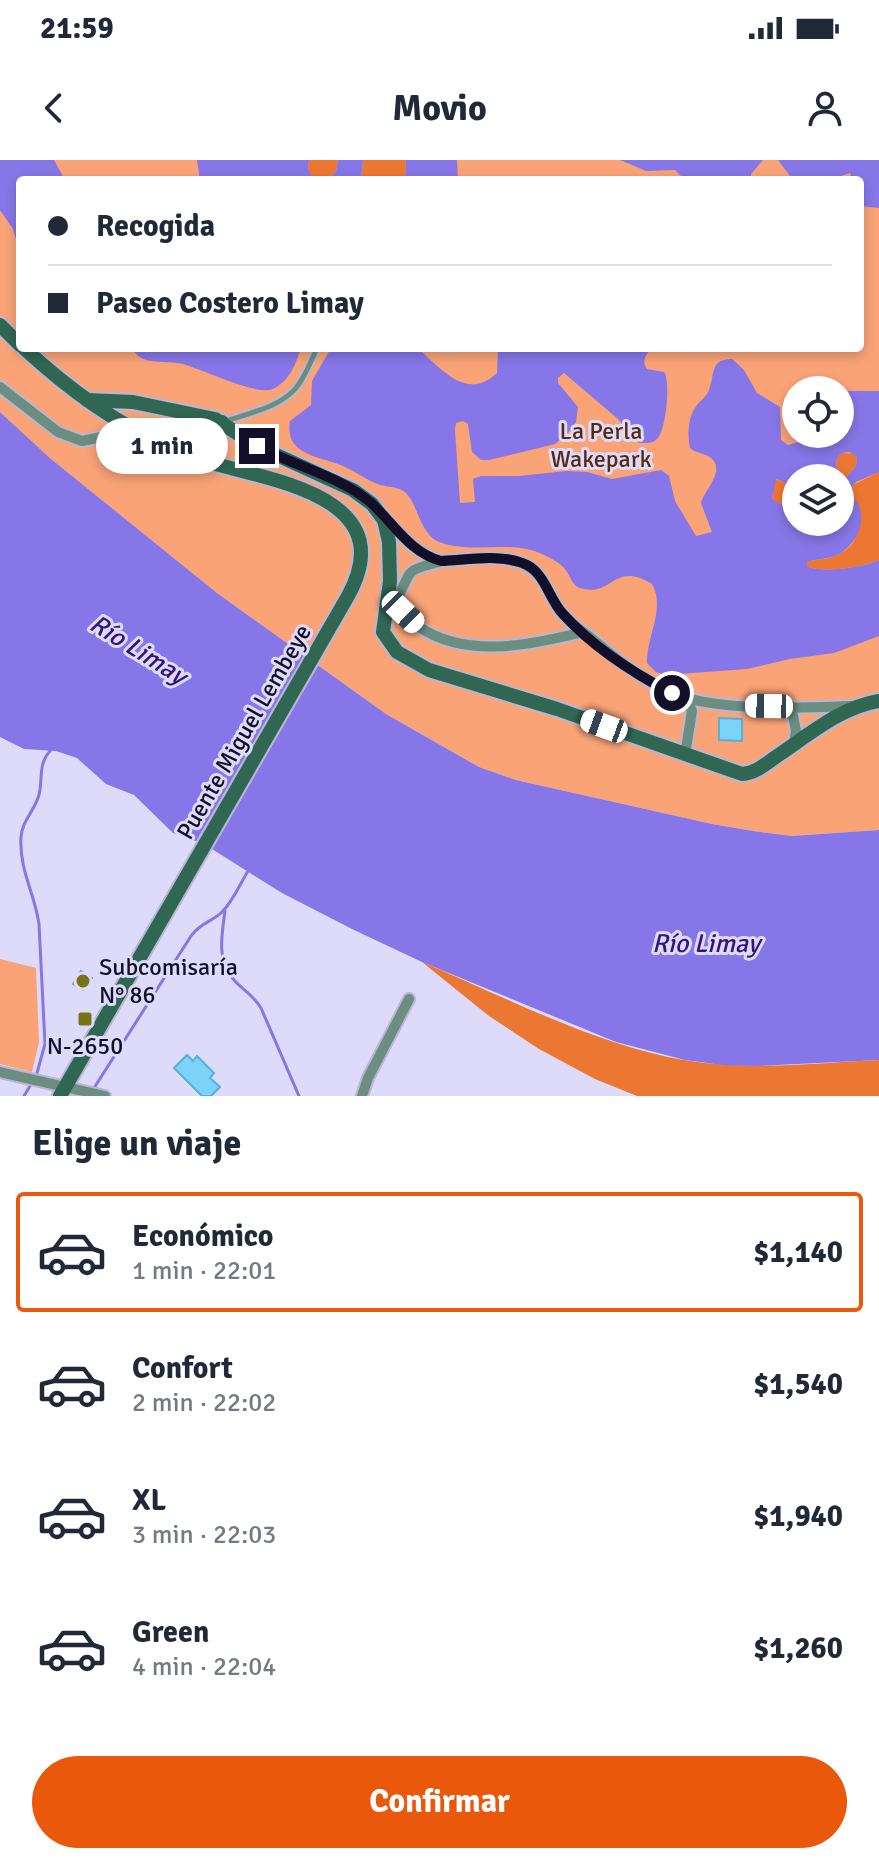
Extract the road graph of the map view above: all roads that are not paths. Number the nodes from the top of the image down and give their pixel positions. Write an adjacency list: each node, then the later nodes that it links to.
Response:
1 (0, 325): 2 (street, Puente Miguel Lembeye)
2 (16, 340)
3 (29, 352): 6 (street, Puente Miguel Lembeye)
4 (315, 352): 7 (lane)
5 (0, 387): 8 (street)
6 (87, 400): 7 (street); 8 (street, Puente Miguel Lembeye)
7 (222, 422): 9 (street); 10 (street)
8 (135, 430): 9 (street, Puente Miguel Lembeye)
9 (193, 457): 22 (street, Puente Miguel Lembeye)
10 (379, 512): 11 (street); 12 (street)
11 (441, 561): 12 (street); 13 (street)
12 (392, 599): 13 (street); 19 (street)
13 (583, 632): 14 (street)
14 (687, 699): 17 (street); 19 (street)
15 (879, 701): 16 (street)
16 (859, 705): 17 (street); 18 (street)
17 (791, 706): 18 (street)
18 (794, 744): 19 (street)
19 (685, 755)
20 (409, 999): 24 (street)
21 (0, 1072): 22 (street)
22 (62, 1092): 23 (street)
23 (105, 1096)
24 (362, 1096)

